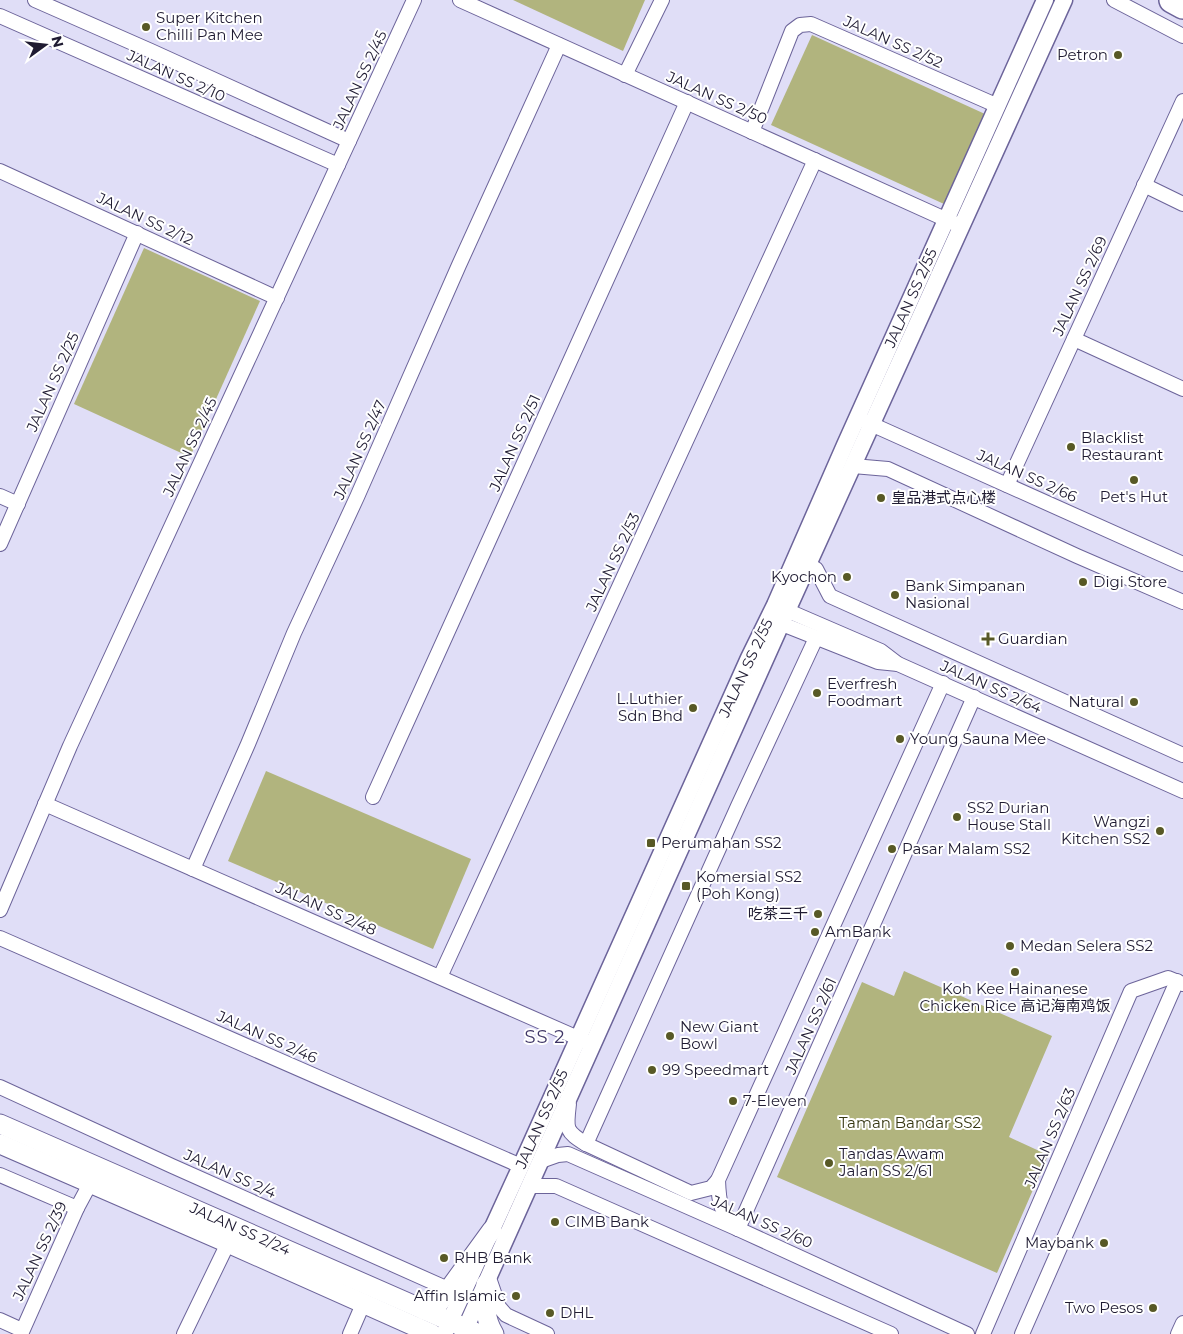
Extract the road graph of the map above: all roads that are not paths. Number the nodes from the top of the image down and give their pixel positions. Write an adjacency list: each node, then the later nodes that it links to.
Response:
1 (35, 0): 18 (street, JALAN SS 2/10)
2 (414, 0): 18 (street, JALAN SS 2/45)
3 (460, 0): 12 (street, JALAN SS 2/50)
4 (662, 0): 13 (street)
5 (1045, 0): 16 (street, JALAN SS 2/55)
6 (1064, 0): 24 (street, JALAN SS 2/55)
7 (1114, 0): 11 (street)
8 (1172, 0): 9 (highway)
9 (1183, 6)
10 (0, 16): 20 (street, JALAN SS 2/10)
11 (1183, 36)
12 (559, 45): 13 (street, JALAN SS 2/50); 47 (street, JALAN SS 2/47)
13 (625, 75): 15 (street, JALAN SS 2/50)
14 (1183, 101): 22 (street, JALAN SS 2/69)
15 (687, 102): 17 (street, JALAN SS 2/50); 45 (street, JALAN SS 2/51)
16 (998, 106): 17 (street, JALAN SS 2/52); 24 (street, JALAN SS 2/55)
17 (752, 132): 19 (street, JALAN SS 2/50)
18 (349, 142): 20 (street, JALAN SS 2/45)
19 (815, 160): 24 (street, JALAN SS 2/50); 50 (street, JALAN SS 2/53)
20 (338, 165): 26 (street, JALAN SS 2/45)
21 (2, 176): 25 (street, JALAN SS 2/12)
22 (1144, 185): 23 (street); 27 (street, JALAN SS 2/69)
23 (1183, 204)
24 (954, 223): 29 (street, JALAN SS 2/55)
25 (137, 233): 26 (street, JALAN SS 2/12); 33 (street, JALAN SS 2/25)
26 (277, 298): 46 (street, JALAN SS 2/45)
27 (1074, 339): 28 (street); 31 (street, JALAN SS 2/69)
28 (1183, 389)
29 (864, 421): 30 (street, JALAN SS 2/55); 31 (street, JALAN SS 2/66); 38 (street, JALAN SS 2/55)
30 (853, 466): 35 (street, JALAN SS 2/55); 37 (street)
31 (1007, 485): 36 (street, JALAN SS 2/66)
32 (0, 496): 33 (street)
33 (18, 504): 34 (street, JALAN SS 2/25)
34 (0, 544)
35 (808, 564): 38 (street, JALAN SS 2/55); 43 (street)
36 (1183, 564)
37 (1183, 602)
38 (778, 615): 39 (street); 40 (street, JALAN SS 2/64); 52 (street, JALAN SS 2/55)
39 (816, 638): 40 (street); 57 (street)
40 (898, 664): 41 (street, JALAN SS 2/64)
41 (943, 683): 42 (street, JALAN SS 2/64); 61 (street, JALAN SS 2/61)
42 (974, 697): 44 (street, JALAN SS 2/64); 65 (street, JALAN SS 2/61)
43 (1183, 755)
44 (1183, 791)
45 (373, 797)
46 (45, 804): 47 (street, JALAN SS 2/48); 48 (street, JALAN SS 2/45)
47 (193, 868): 50 (street, JALAN SS 2/48)
48 (0, 910)
49 (0, 938): 59 (street, JALAN SS 2/46)
50 (440, 977): 52 (street, JALAN SS 2/48)
51 (1176, 981): 83 (street, JALAN SS 2/63); 84 (street, JALAN SS 2/63)
52 (586, 1041): 54 (street, JALAN SS 2/55); 59 (street, JALAN SS 2/55)
53 (0, 1087): 69 (street, JALAN SS 2/4)
54 (570, 1096): 57 (street, JALAN SS 2/60); 58 (street, JALAN SS 2/55)
55 (0, 1124): 71 (main road, JALAN SS 2/24)
56 (0, 1144): 62 (main road, JALAN SS 2/24)
57 (586, 1144): 61 (street, JALAN SS 2/60)
58 (541, 1161): 63 (street, JALAN SS 2/55); 65 (street, JALAN SS 2/60)
59 (521, 1166): 66 (street, JALAN SS 2/55)
60 (0, 1175): 64 (street)
61 (718, 1180): 65 (street, JALAN SS 2/61)
62 (91, 1182): 64 (street, JALAN SS 2/39); 67 (main road, JALAN SS 2/24)
63 (530, 1186): 68 (street, JALAN SS 2/55); 81 (street)
64 (77, 1208): 75 (street, JALAN SS 2/39)
65 (738, 1229): 82 (street, JALAN SS 2/60)
66 (492, 1230): 69 (main road); 74 (street, JALAN SS 2/55)
67 (228, 1243): 70 (main road, JALAN SS 2/24); 76 (street)
68 (487, 1281): 74 (street, JALAN SS 2/55); 79 (main road); 80 (street)
69 (448, 1289): 71 (main road)
70 (363, 1304): 77 (street); 78 (main road, JALAN SS 2/24)
71 (424, 1310): 74 (main road, JALAN SS 2/24)
72 (0, 1320): 75 (street)
73 (1183, 1323): 85 (street)
74 (460, 1330)
75 (22, 1332)
76 (184, 1334)
77 (350, 1334)
78 (432, 1334)
79 (494, 1334)
80 (546, 1334)
81 (891, 1334)
82 (968, 1334)
83 (983, 1334)
84 (1022, 1334)
85 (1178, 1334)

